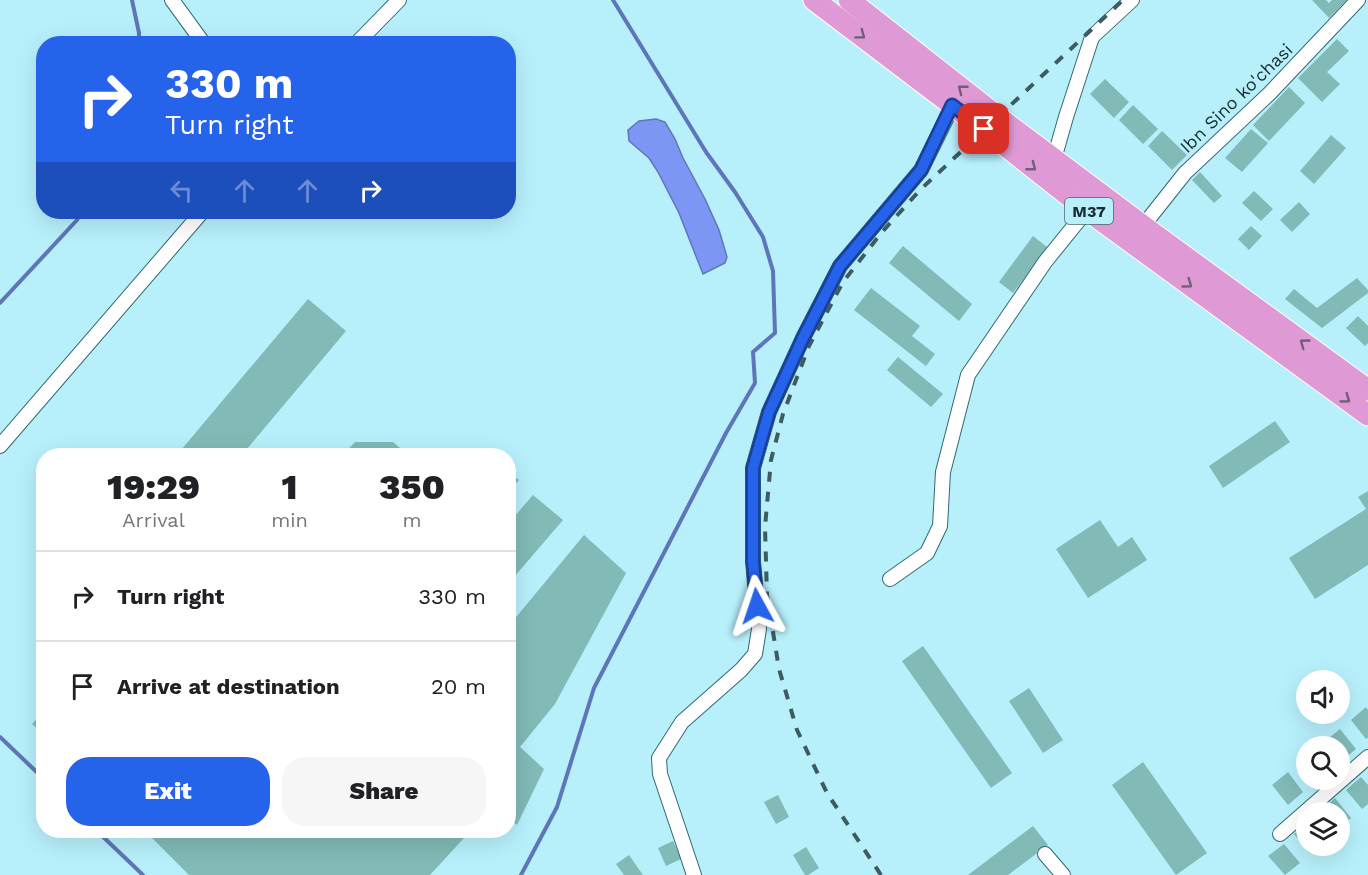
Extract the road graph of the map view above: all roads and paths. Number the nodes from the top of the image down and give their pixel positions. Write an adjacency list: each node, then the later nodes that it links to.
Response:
1 (172, 0): 7 (street)
2 (399, 0): 8 (street)
3 (814, 0): 9 (highway, M37, one-way to 9)
4 (849, 0): 10 (highway, M37, one-way to 4)
5 (1132, 0): 10 (street)
6 (1358, 0): 13 (street, Ibn Sino ko'chasi)
7 (198, 36)
8 (364, 36)
9 (952, 105): 11 (highway, M37, one-way to 11); 22 (street)
10 (1054, 159): 13 (highway, M37)
11 (1087, 210): 14 (highway, M37, one-way to 14); 18 (street)
12 (196, 219): 17 (street)
13 (1143, 226): 14 (highway, M37)
14 (1222, 296): 15 (highway, M37, one-way to 14); 16 (highway, M37, one-way to 16)
15 (1368, 390)
16 (1368, 415)
17 (0, 446)
18 (890, 579)
19 (1368, 757): 20 (street)
20 (1280, 834)
21 (1045, 854): 23 (street)
22 (694, 875)
23 (1063, 875)

